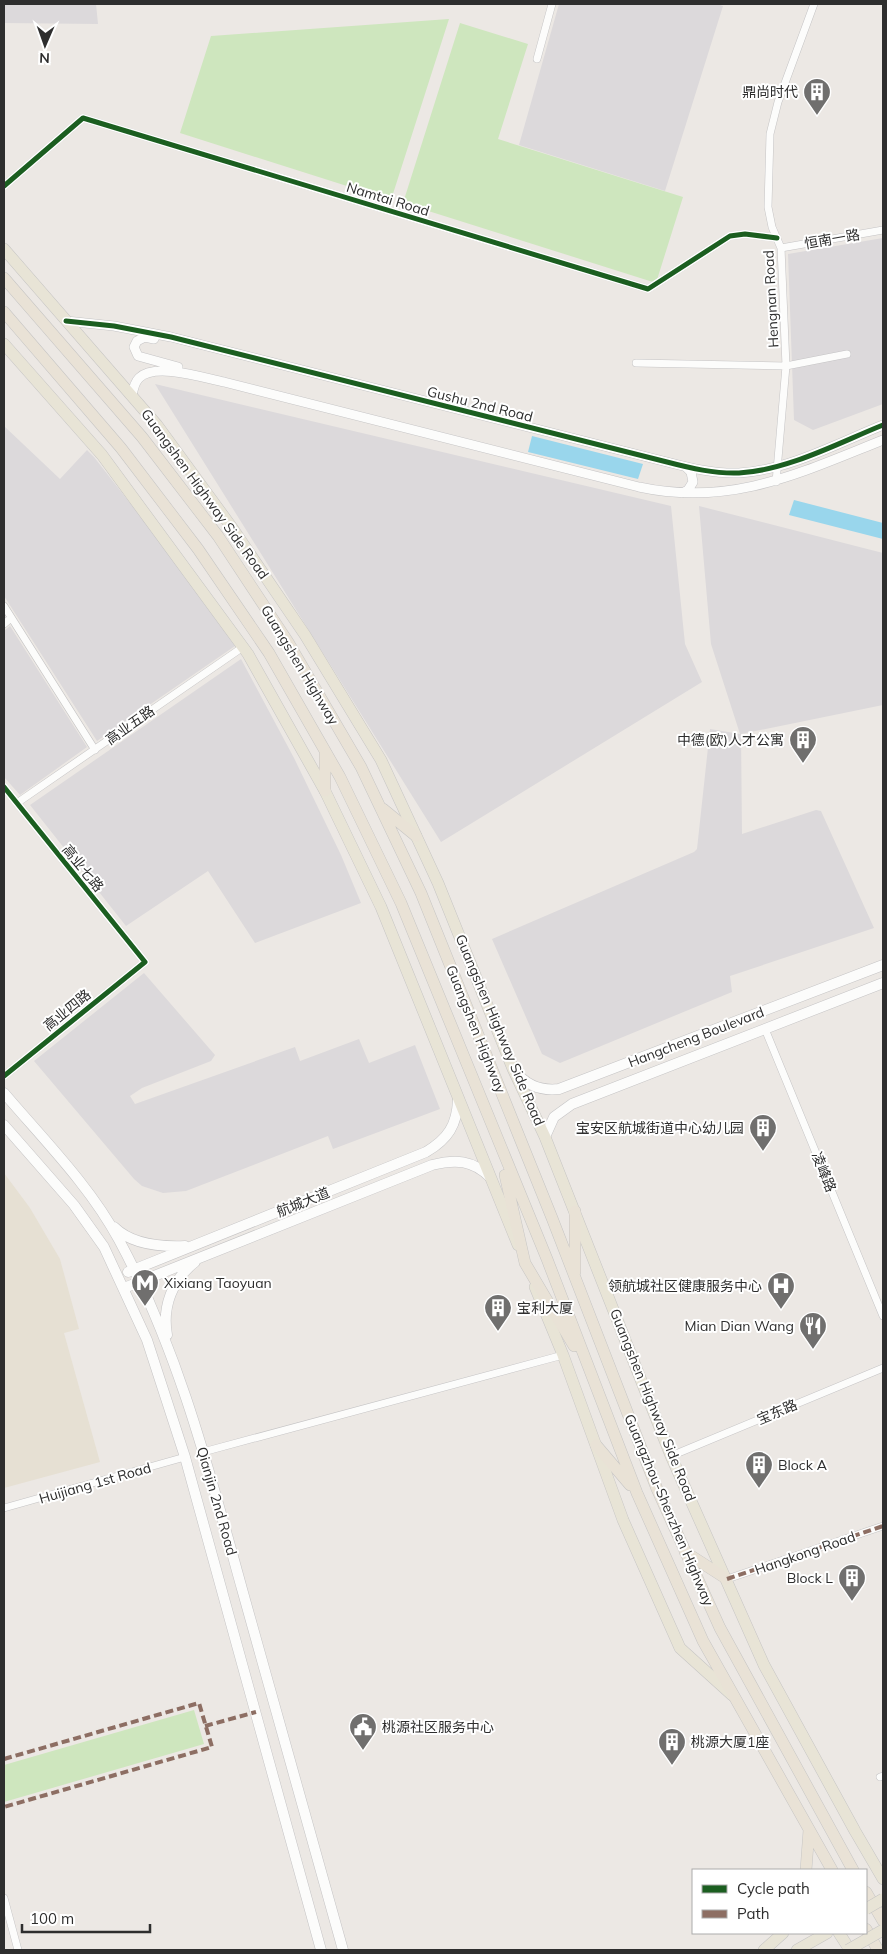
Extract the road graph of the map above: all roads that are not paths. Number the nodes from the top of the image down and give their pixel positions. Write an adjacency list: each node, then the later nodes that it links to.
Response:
1 (552, 4): 3 (street)
2 (814, 4): 6 (street, Hengnan Road)
3 (536, 60)
4 (4, 186): 6 (street, Namtai Road)
5 (883, 230): 7 (street, 恒南一路)
6 (777, 238): 7 (street, Hengnan Road)
7 (781, 248): 16 (street, Hengnan Road)
8 (4, 249): 11 (main road, Guangshen Highway Side Road)
9 (4, 278): 34 (highway, Guangshen Highway)
10 (4, 312): 30 (highway, Guangshen Highway)
11 (66, 321): 13 (street, Gushu 2nd Road); 18 (main road, Guangshen Highway Side Road)
12 (4, 344): 28 (main road)
13 (230, 352): 17 (street); 22 (street, Gushu 2nd Road)
14 (847, 354): 16 (street)
15 (636, 363): 16 (street)
16 (786, 366): 21 (street, Hengnan Road)
17 (224, 382): 18 (street); 24 (street)
18 (132, 396): 35 (main road, Guangshen Highway Side Road)
19 (883, 425): 21 (street, Gushu 2nd Road)
20 (883, 440): 23 (street)
21 (779, 465): 22 (street, Gushu 2nd Road); 23 (street, Hengnan Road)
22 (686, 467): 24 (street)
23 (776, 482): 24 (street)
24 (682, 493)
25 (4, 606): 26 (street)
26 (11, 618): 27 (street); 29 (street)
27 (4, 624)
28 (243, 647): 29 (street, 高业五路); 32 (main road)
29 (96, 750): 33 (street, 高业五路)
30 (326, 752): 32 (highway); 48 (highway, Guangzhou-Shenzhen Highway)
31 (4, 787): 33 (street, 高业七路)
32 (325, 791): 45 (main road)
33 (17, 804): 36 (street, 高业七路)
34 (380, 806): 35 (highway); 57 (highway, Guangzhou-Shenzhen Highway)
35 (416, 836): 41 (main road, Guangshen Highway Side Road)
36 (145, 962): 42 (street, 高业四路)
37 (883, 965): 40 (main road, Hangcheng Boulevard)
38 (883, 983): 39 (main road, Hangcheng Boulevard)
39 (765, 1029): 43 (main road, Hangcheng Boulevard); 60 (street, 凌峰路)
40 (620, 1066): 41 (main road, Hangcheng Boulevard); 43 (main road)
41 (513, 1069): 47 (main road, Guangshen Highway Side Road)
42 (4, 1076)
43 (627, 1083): 47 (main road, Hangcheng Boulevard)
44 (4, 1093): 51 (main road, Qianjin 2nd Road)
45 (458, 1100): 49 (main road); 52 (main road, 航城大道)
46 (4, 1125): 56 (main road, Qianjin 2nd Road)
47 (545, 1136): 50 (main road, Guangshen Highway Side Road)
48 (498, 1144): 54 (highway); 64 (highway, Guangzhou-Shenzhen Highway)
49 (490, 1177): 53 (main road, 航城大道); 54 (main road)
50 (575, 1211): 57 (highway); 67 (main road, Guangshen Highway Side Road)
51 (107, 1220): 52 (main road); 55 (main road, Qianjin 2nd Road)
52 (198, 1244): 55 (main road, 航城大道)
53 (203, 1256): 58 (main road, 航城大道); 61 (main road)
54 (525, 1263): 62 (main road); 64 (highway)
55 (133, 1270): 56 (main road, 航城大道); 58 (main road, Qianjin 2nd Road)
56 (118, 1276): 59 (main road, Qianjin 2nd Road)
57 (576, 1279): 72 (highway, Guangzhou-Shenzhen Highway)
58 (139, 1282): 59 (main road, 航城大道); 61 (main road, Qianjin 2nd Road)
59 (124, 1288): 68 (main road, Qianjin 2nd Road)
60 (883, 1316)
61 (170, 1351): 66 (main road, Qianjin 2nd Road)
62 (563, 1355): 65 (main road); 66 (street)
63 (883, 1368): 67 (street, 宝东路)
64 (591, 1375): 69 (highway, Guangzhou-Shenzhen Highway)
65 (596, 1445): 69 (highway); 74 (main road)
66 (203, 1452): 92 (main road, Qianjin 2nd Road)
67 (671, 1456): 73 (main road, Guangshen Highway Side Road)
68 (185, 1457): 70 (street, Huijiang 1st Road); 91 (main road, Qianjin 2nd Road)
69 (637, 1493): 74 (highway, Guangzhou-Shenzhen Highway)
70 (4, 1508)
71 (883, 1526): 73 (street, Hangkong Road)
72 (685, 1552): 73 (highway); 78 (highway, Guangzhou-Shenzhen Highway)
73 (727, 1579): 79 (main road, Guangshen Highway Side Road)
74 (735, 1697): 75 (highway, Guangzhou-Shenzhen Highway)
75 (809, 1828): 76 (highway); 77 (highway, Guangzhou-Shenzhen Highway)
76 (806, 1869)
77 (831, 1869)
78 (852, 1869)
79 (883, 1879)
80 (867, 1894): 84 (highway)
81 (4, 1898): 90 (street)
82 (883, 1899): 83 (main road, bridge)
83 (867, 1908)
84 (883, 1921)
85 (883, 1930): 95 (main road, bridge)
86 (867, 1931): 96 (highway)
87 (782, 1934): 93 (main road)
88 (825, 1934): 94 (main road)
89 (840, 1934): 95 (main road)
90 (18, 1950)
91 (321, 1950)
92 (343, 1950)
93 (764, 1950)
94 (797, 1950)
95 (849, 1950)
96 (878, 1950)

